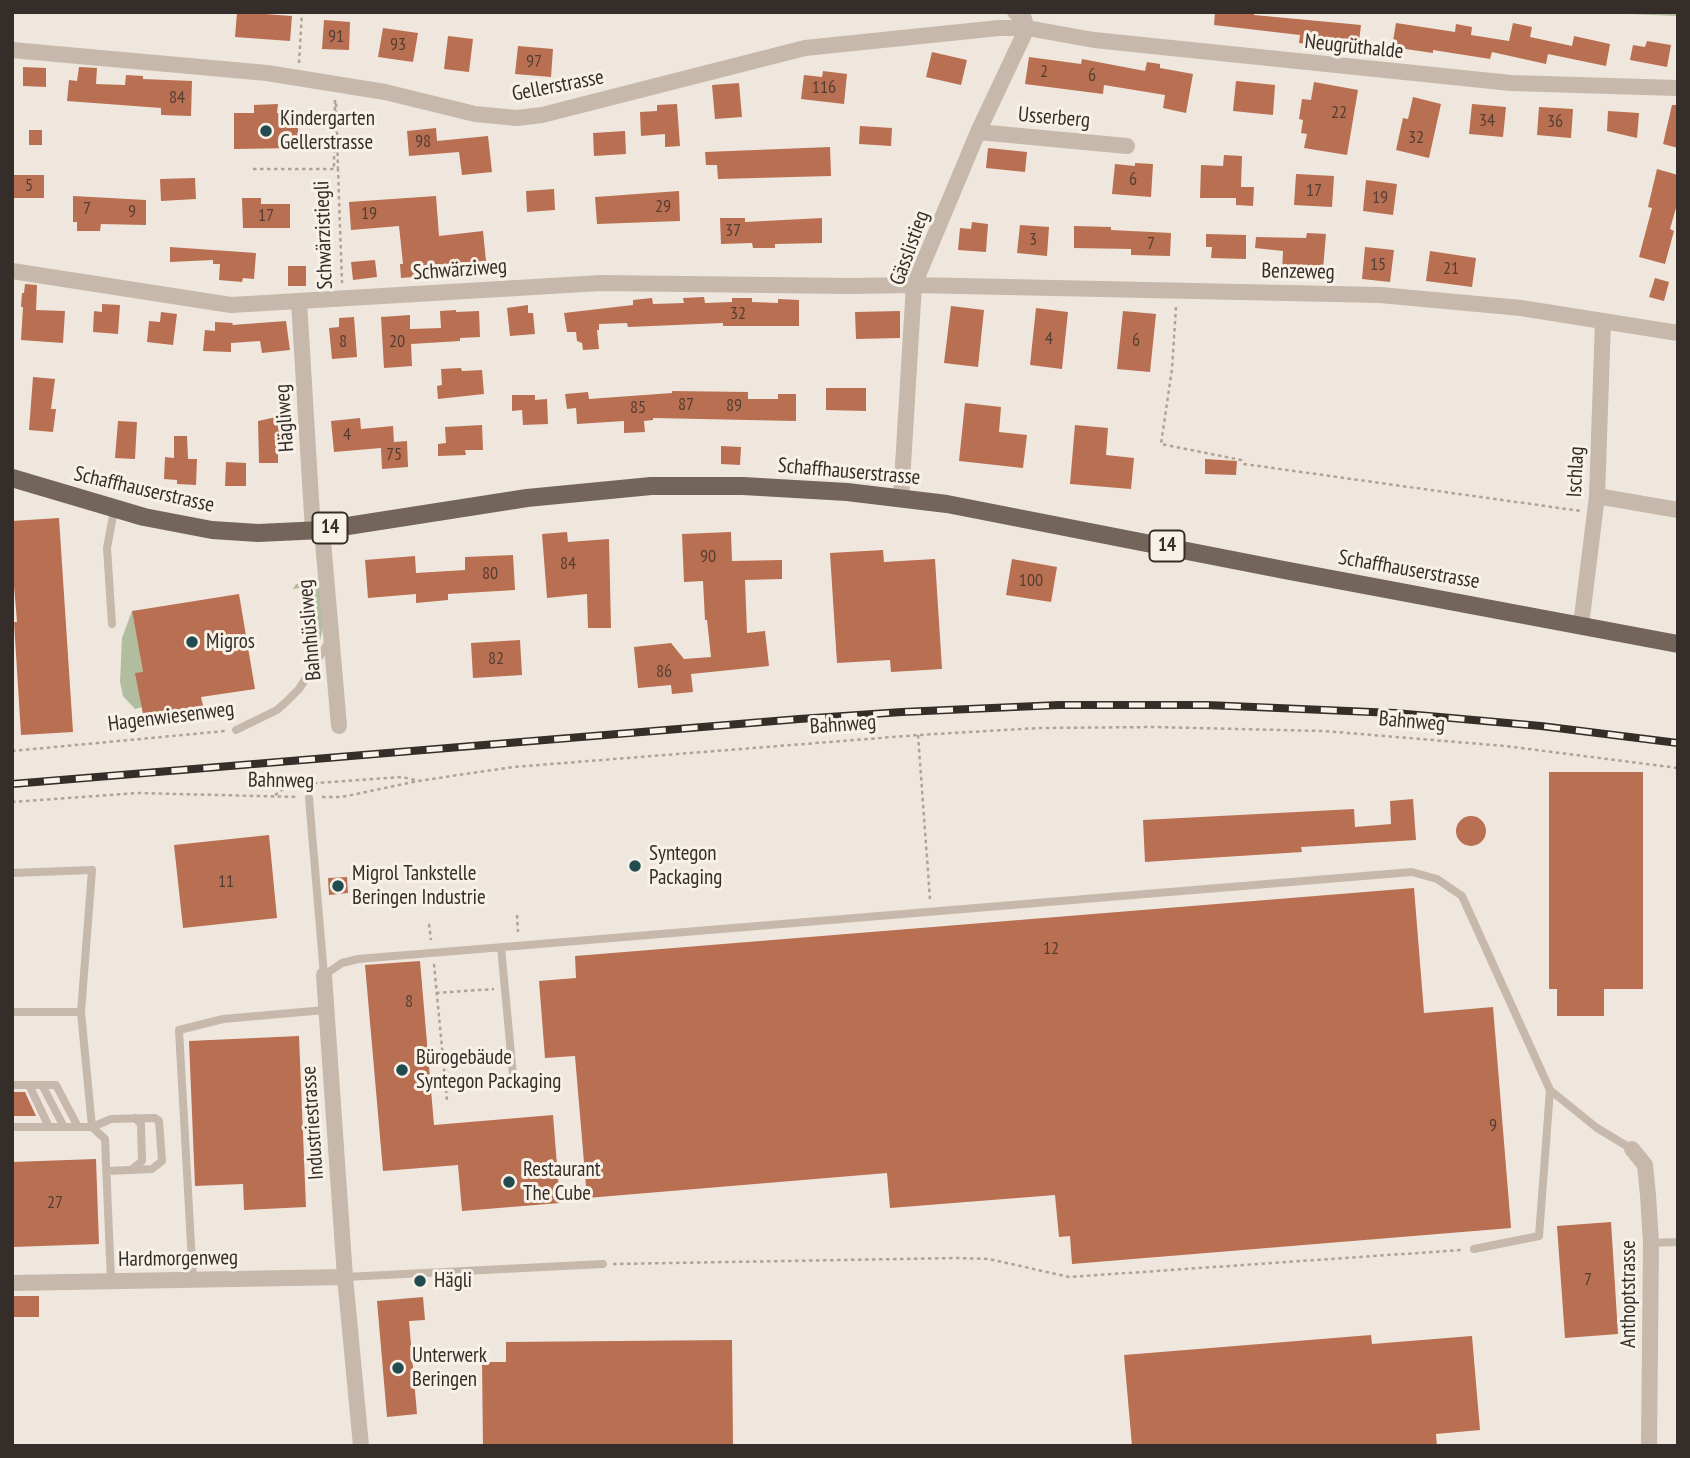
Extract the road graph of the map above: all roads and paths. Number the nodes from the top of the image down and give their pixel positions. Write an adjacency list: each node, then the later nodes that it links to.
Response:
1 (302, 12): 5 (path)
2 (1015, 12): 3 (street)
3 (1027, 29): 6 (street, Neugrüthalde); 7 (street, Gellerstrasse); 8 (street, Gässlistieg)
4 (12, 50): 5 (street, Gellerstrasse)
5 (298, 77): 7 (street, Gellerstrasse)
6 (1678, 88)
7 (336, 91): 11 (path)
8 (978, 132): 9 (street, Usserberg); 13 (street, Gässlistieg)
9 (1127, 146)
10 (253, 169): 11 (path, Schwärzistiegli)
11 (338, 169): 15 (path, Schwärzistiegli)
12 (12, 271): 16 (street, Schwärziweg)
13 (914, 285): 14 (street, Benzeweg); 15 (street, Schwärziweg); 21 (street, Gässlistieg)
14 (1178, 290): 17 (street, Benzeweg); 24 (path)
15 (342, 299): 16 (street, Schwärziweg)
16 (299, 302): 25 (street, Hägliweg)
17 (1603, 321): 18 (street, Benzeweg); 20 (street, Ischlag)
18 (1678, 333)
19 (12, 478): 22 (main road, Schaffhauserstrasse / 14)
20 (1597, 496): 23 (street); 24 (street, Ischlag)
21 (901, 498): 25 (main road, Schaffhauserstrasse / 14); 27 (main road, Schaffhauserstrasse / 14)
22 (114, 510): 25 (main road, Schaffhauserstrasse / 14); 26 (lane)
23 (1678, 510)
24 (1595, 513): 27 (street, Ischlag)
25 (317, 530): 28 (street, Bahnhüsliweg)
26 (112, 624)
27 (1581, 625): 29 (main road, Schaffhauserstrasse / 14)
28 (333, 634): 30 (street, Bahnhüsliweg); 31 (lane, Hagenwiesenweg)
29 (1678, 643)
30 (340, 726)
31 (236, 730): 33 (path, Hagenwiesenweg)
32 (918, 735): 34 (path, Bahnweg); 35 (path, Bahnweg); 40 (path)
33 (12, 751)
34 (1678, 768)
35 (418, 781): 36 (path); 37 (path, Bahnweg)
36 (274, 796): 37 (path, Bahnweg); 38 (path, Bahnweg)
37 (309, 798): 46 (lane, Industriestrasse)
38 (12, 803)
39 (12, 873): 51 (lane)
40 (931, 912): 43 (lane); 56 (lane)
41 (517, 915): 43 (path)
42 (429, 924): 45 (path)
43 (518, 946): 44 (lane)
44 (502, 947): 45 (lane); 47 (lane)
45 (433, 953): 46 (lane); 48 (path)
46 (324, 975): 49 (street, Industriestrasse)
47 (505, 988): 48 (path); 55 (lane)
48 (436, 993): 57 (path)
49 (325, 1010): 71 (street, Industriestrasse); 72 (lane)
50 (12, 1012): 51 (lane)
51 (81, 1012): 63 (lane)
52 (29, 1085): 53 (lane); 54 (lane); 60 (lane)
53 (42, 1085): 61 (lane); 62 (lane)
54 (12, 1086)
55 (514, 1086)
56 (1550, 1090): 64 (lane); 69 (lane)
57 (447, 1100)
58 (135, 1118): 63 (lane); 65 (lane); 65 (lane)
59 (12, 1127): 60 (lane)
60 (49, 1127): 61 (lane)
61 (64, 1127): 62 (lane)
62 (78, 1127): 63 (lane)
63 (92, 1127): 66 (lane)
64 (1632, 1149): 68 (street, Anthoptstrasse)
65 (131, 1170): 66 (lane)
66 (106, 1171): 73 (lane)
67 (1678, 1242): 68 (lane)
68 (1651, 1243): 76 (street, Anthoptstrasse)
69 (1474, 1249): 70 (path)
70 (603, 1264): 71 (lane)
71 (345, 1277): 72 (street, Hardmorgenweg); 75 (street, Industriestrasse)
72 (192, 1280): 73 (street, Hardmorgenweg)
73 (111, 1281): 74 (street, Hardmorgenweg)
74 (12, 1283)
75 (361, 1446)
76 (1649, 1446)

